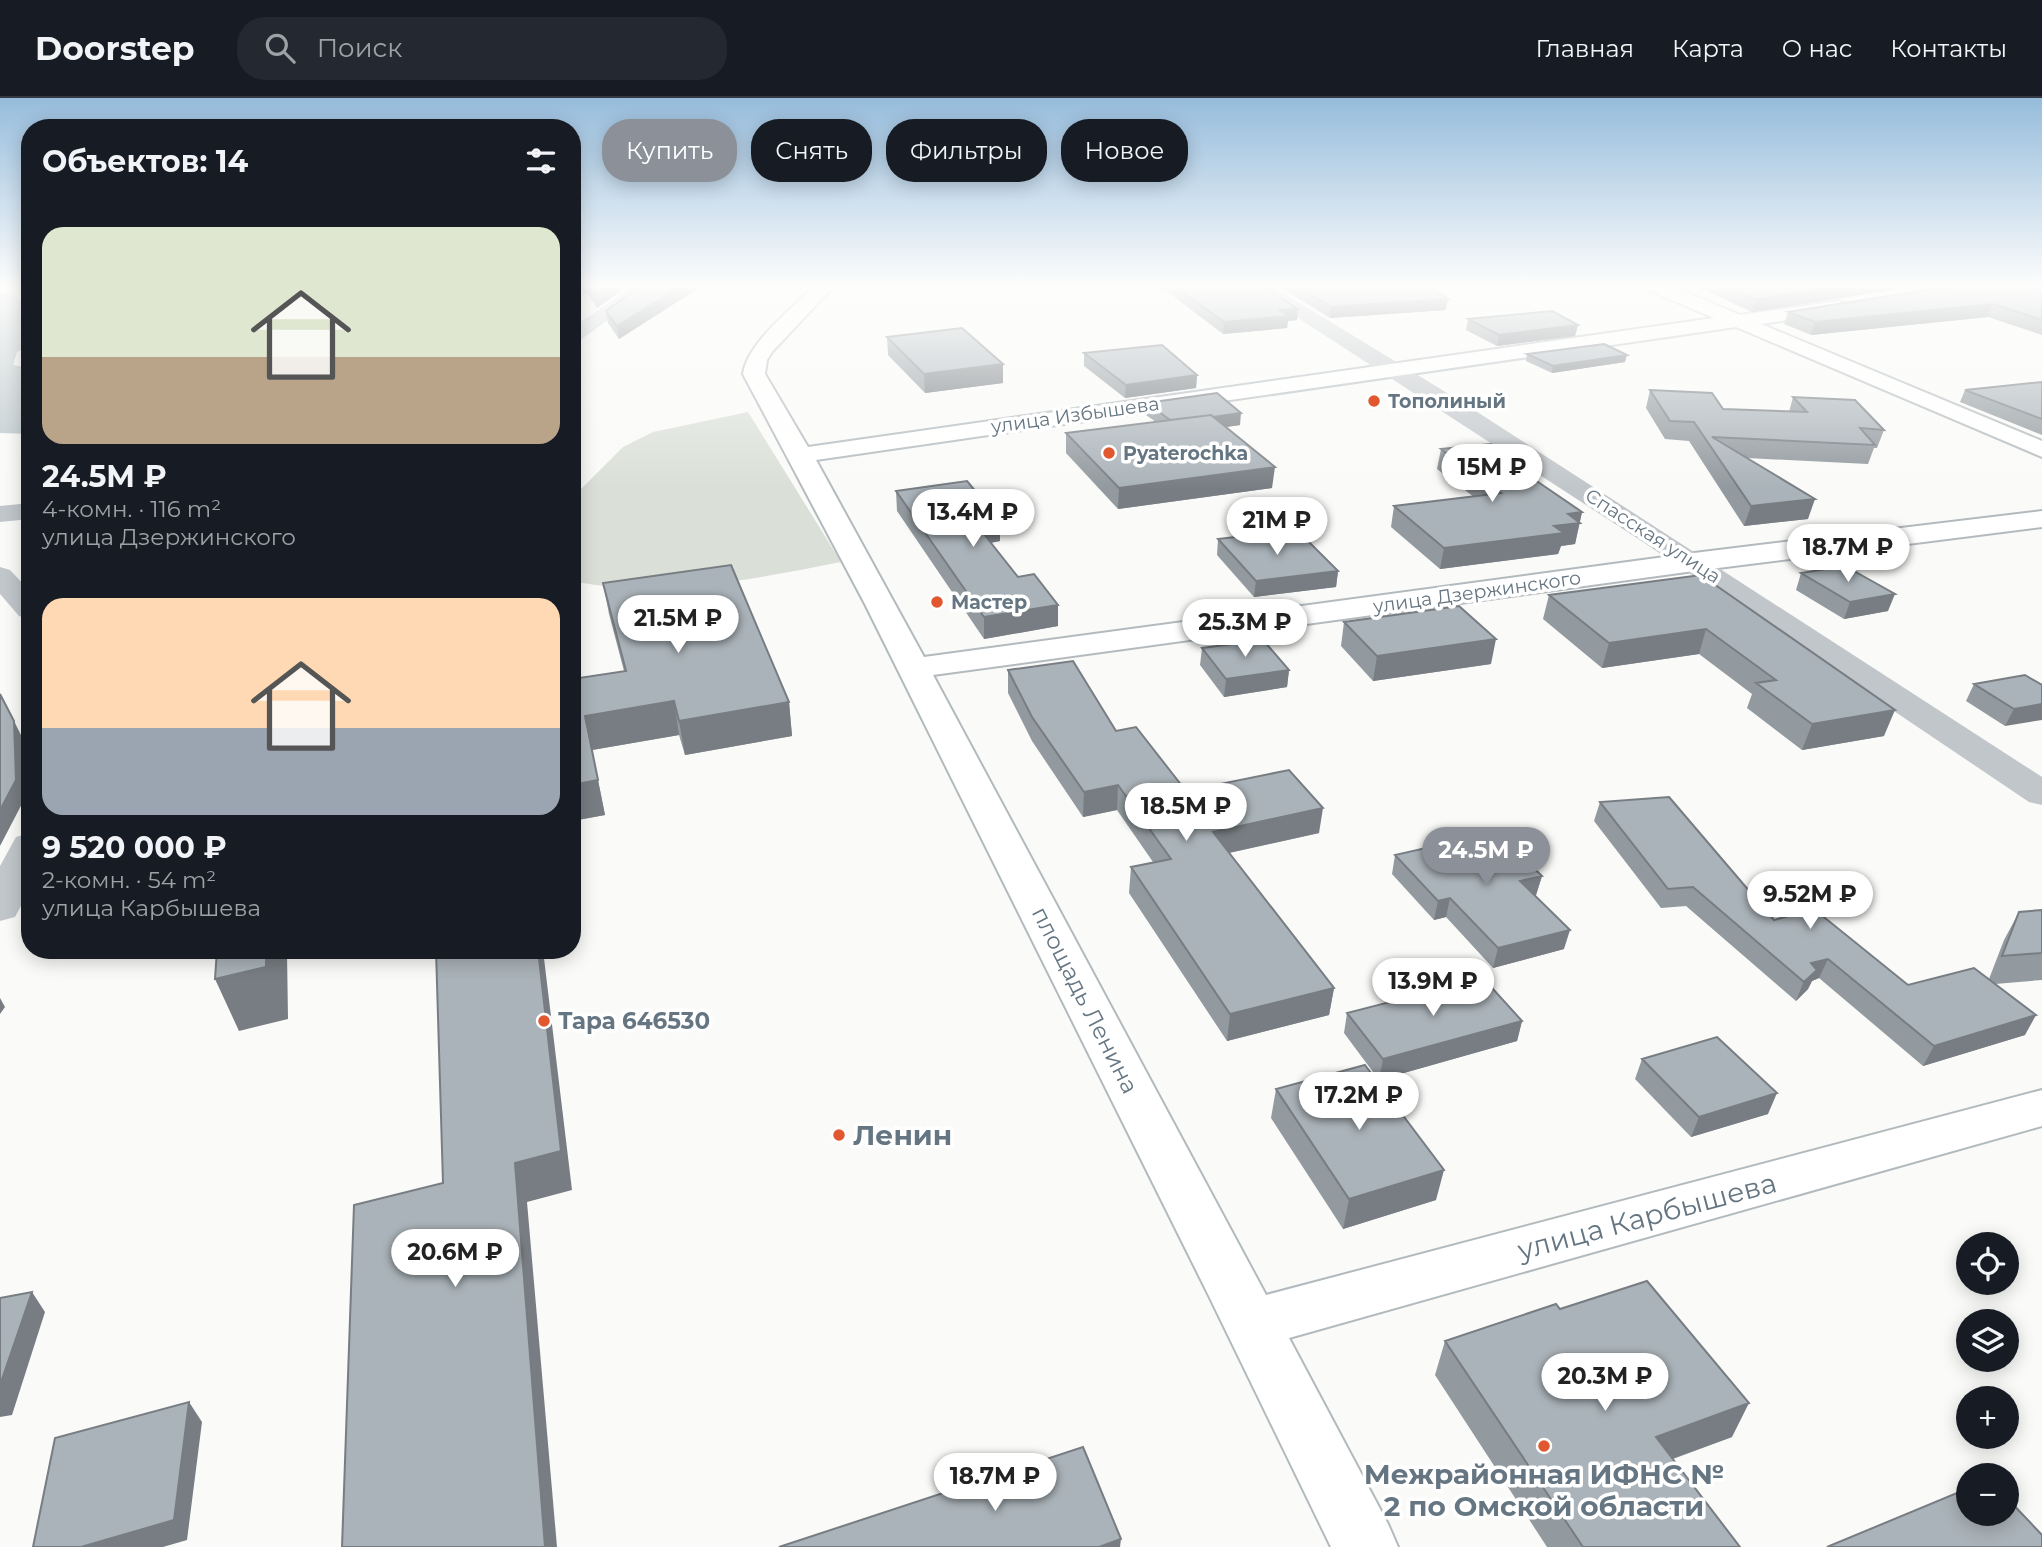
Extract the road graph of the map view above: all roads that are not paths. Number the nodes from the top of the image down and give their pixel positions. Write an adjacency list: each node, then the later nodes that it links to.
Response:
1 (762, 354): 7 (street, площадь Ленина)
2 (1368, 354): 5 (street, Спасская улица)
3 (1509, 354): 5 (street, улица Избышева)
4 (1813, 354): 6 (street)
5 (1393, 369): 7 (street, улица Избышева); 11 (street, Спасская улица)
6 (2042, 450)
7 (802, 455): 14 (street, площадь Ленина)
8 (21, 512): 9 (street)
9 (0, 514)
10 (2042, 519): 11 (street, улица Дзержинского)
11 (1694, 562): 14 (street, улица Дзержинского); 15 (street, Спасская улица)
12 (0, 576): 13 (street)
13 (21, 600)
14 (913, 668): 19 (street, площадь Ленина)
15 (2042, 794)
16 (21, 864): 17 (street)
17 (0, 908)
18 (2042, 1108): 19 (street, улица Карбышева)
19 (1252, 1323): 20 (street, площадь Ленина)
20 (1365, 1547)

